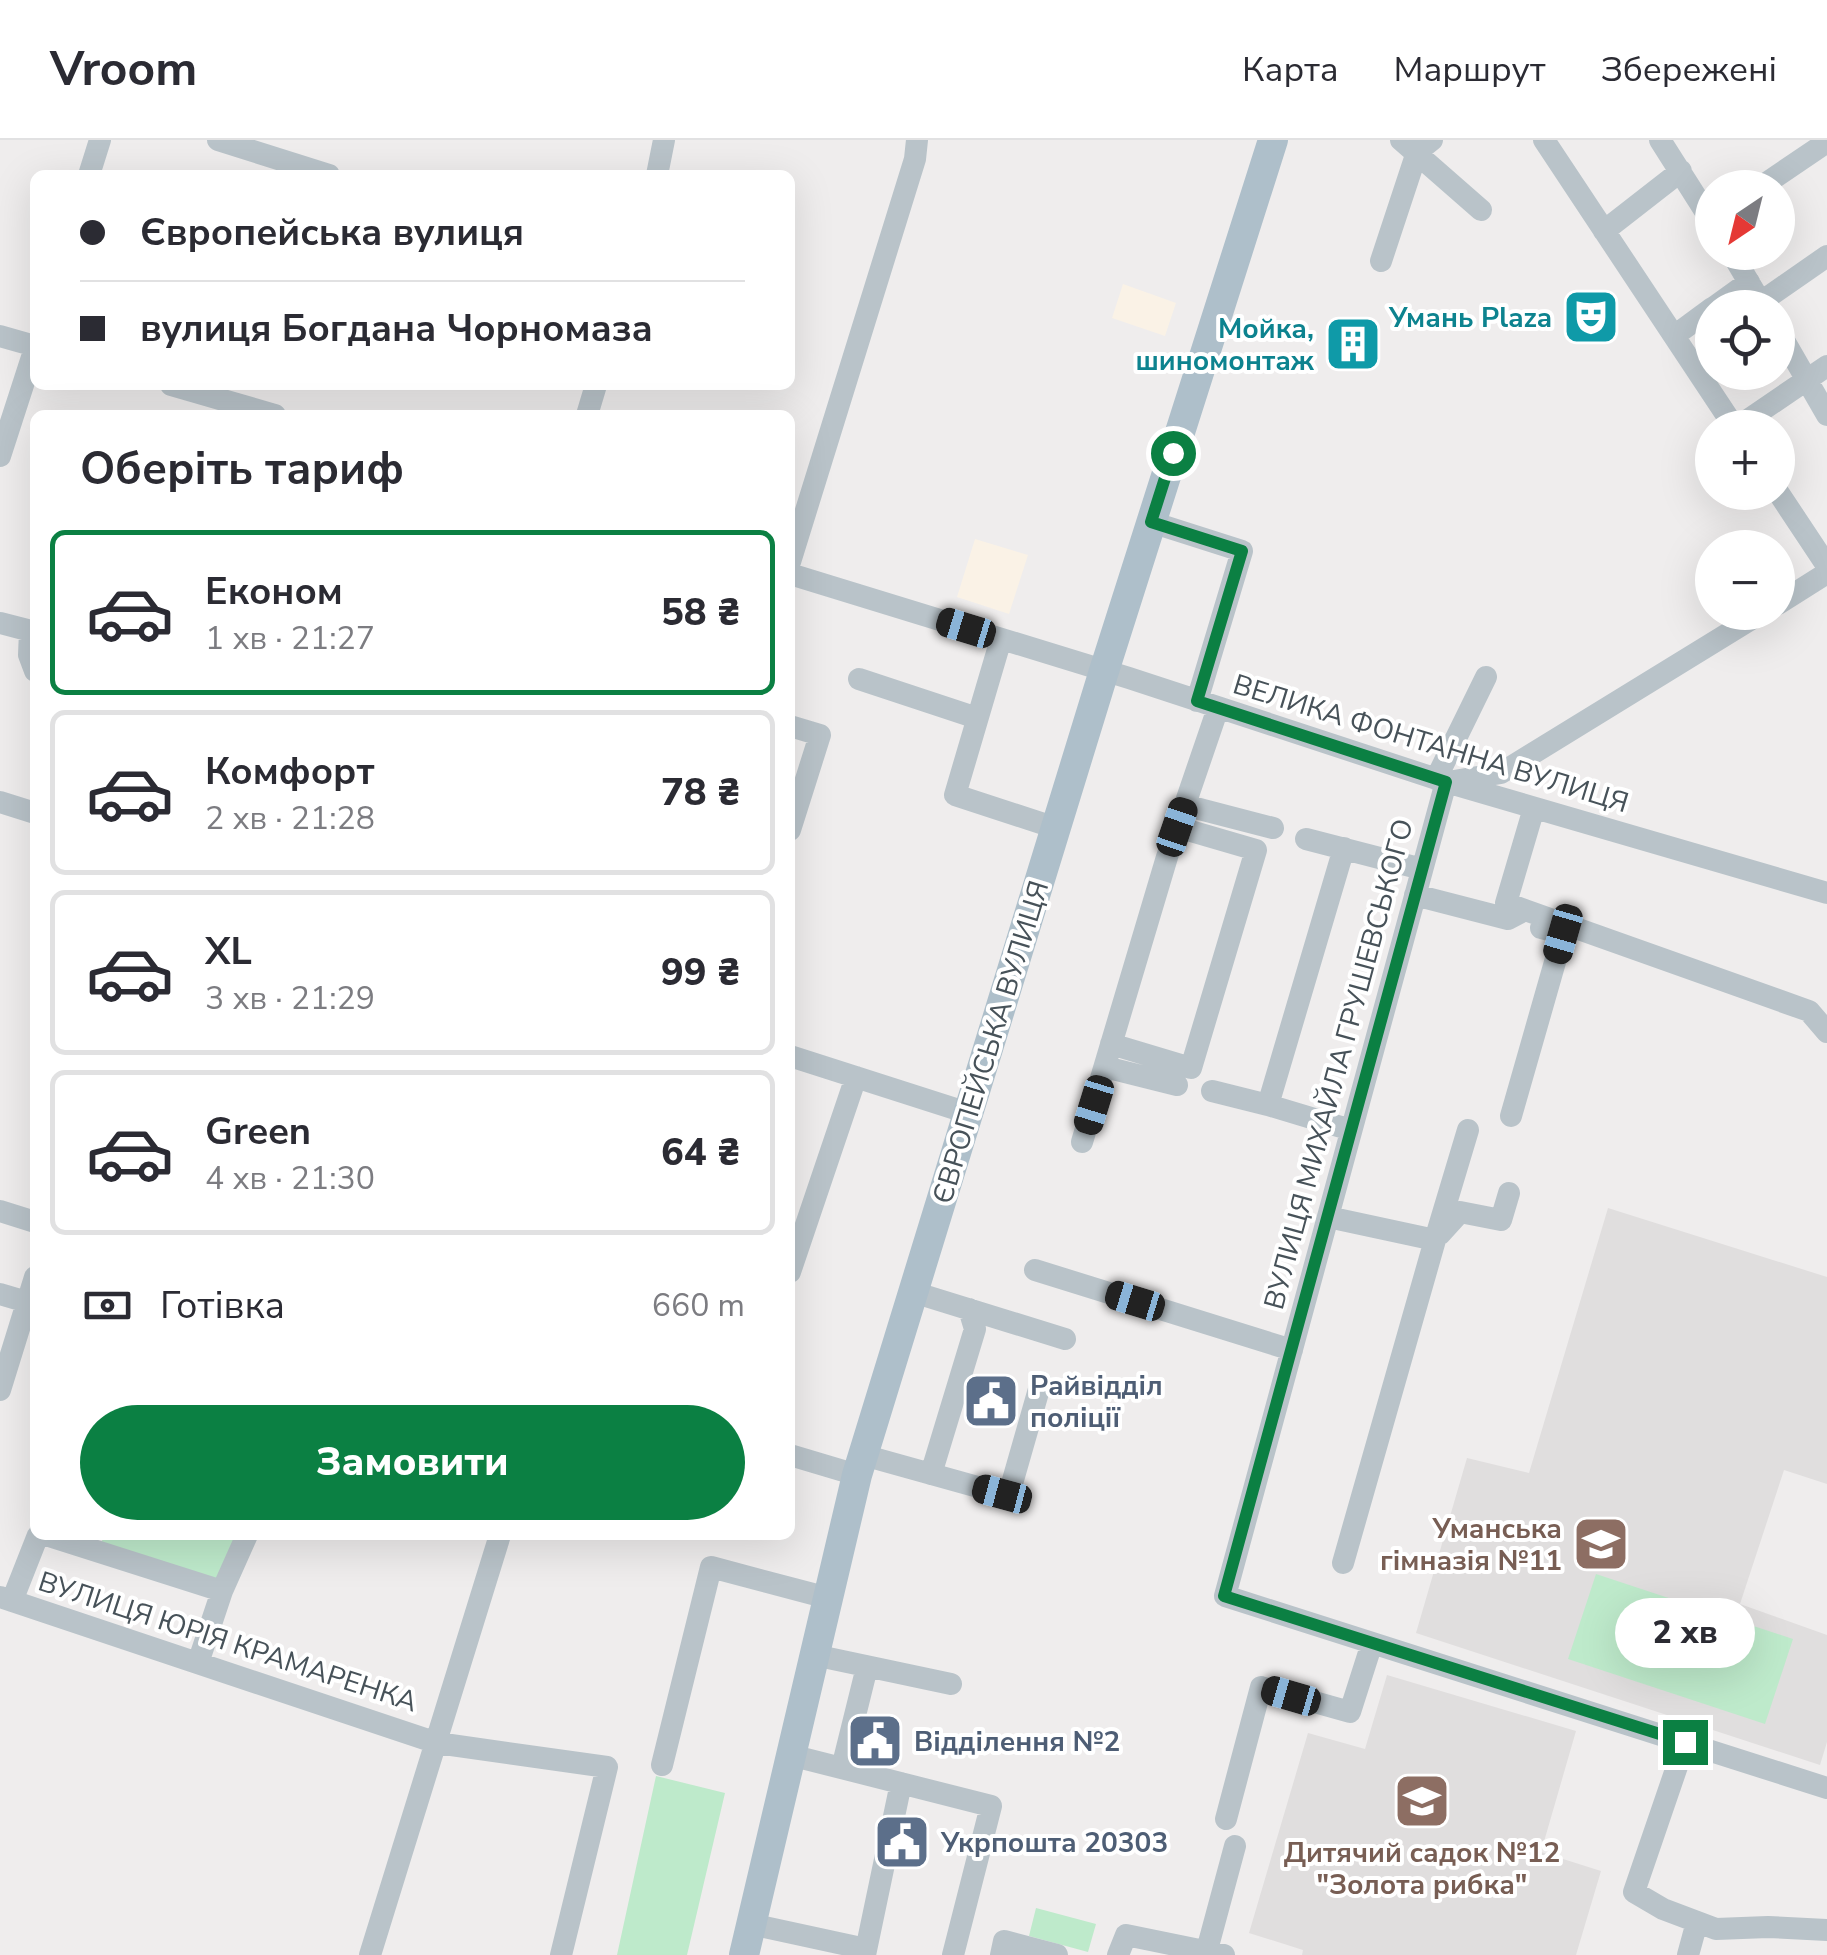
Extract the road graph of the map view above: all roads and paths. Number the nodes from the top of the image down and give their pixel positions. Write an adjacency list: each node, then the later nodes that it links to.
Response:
1 (100, 140): 10 (street)
2 (218, 140): 11 (street)
3 (664, 140): 12 (street)
4 (917, 140): 37 (street)
5 (1274, 140): 36 (main road, ЄВРОПЕЙСЬКА ВУЛИЦЯ)
6 (1544, 140): 17 (street)
7 (1660, 140): 13 (street)
8 (1827, 142): 14 (street)
9 (1417, 144): 16 (street); 19 (street)
10 (91, 170)
11 (313, 170)
12 (658, 170)
13 (1682, 170): 15 (street); 17 (street)
14 (1786, 170)
15 (1695, 192)
16 (1482, 210)
17 (1604, 230): 23 (street)
18 (1827, 256): 20 (street)
19 (1380, 261)
20 (1770, 290)
21 (1695, 321): 23 (street)
22 (0, 336): 24 (street)
23 (1674, 336): 31 (street)
24 (30, 345)
25 (1795, 348): 27 (street)
26 (30, 363): 34 (street)
27 (1817, 372): 32 (street); 33 (street)
28 (180, 390): 29 (street)
29 (208, 406): 30 (street)
30 (238, 410)
31 (1723, 410)
32 (1761, 410)
33 (1827, 415)
34 (0, 456)
35 (1789, 510): 38 (street)
36 (1151, 522): 45 (main road, ЄВРОПЕЙСЬКА ВУЛИЦЯ); 48 (street)
37 (795, 546)
38 (1827, 569): 40 (street)
39 (795, 576): 44 (street, ВЕЛИКА ФОНТАННА ВУЛИЦЯ)
40 (1795, 592)
41 (0, 623): 43 (street)
42 (1734, 630): 51 (street)
43 (30, 631)
44 (1001, 639): 45 (street, ВЕЛИКА ФОНТАННА ВУЛИЦЯ); 49 (street)
45 (1104, 671): 48 (street, ВЕЛИКА ФОНТАННА ВУЛИЦЯ); 57 (main road, ЄВРОПЕЙСЬКА ВУЛИЦЯ)
46 (1486, 677): 51 (street, ВУЛИЦЯ МИХАЙЛА ГРУШЕВСЬКОГО)
47 (860, 678): 49 (street)
48 (1208, 704): 51 (street, ВЕЛИКА ФОНТАННА ВУЛИЦЯ); 56 (street)
49 (978, 718): 57 (street)
50 (795, 728): 55 (street)
51 (1441, 781): 53 (street, ВЕЛИКА ФОНТАННА ВУЛИЦЯ); 61 (street, ВУЛИЦЯ МИХАЙЛА ГРУШЕВСЬКОГО)
52 (0, 802): 54 (street)
53 (1534, 808): 62 (street, ВЕЛИКА ФОНТАННА ВУЛИЦЯ); 64 (street)
54 (30, 812)
55 (795, 814)
56 (1181, 816): 58 (street); 66 (street); 66 (street)
57 (1056, 828): 73 (main road, ЄВРОПЕЙСЬКА ВУЛИЦЯ)
58 (1273, 828)
59 (1306, 839): 60 (street)
60 (1344, 848): 61 (street); 72 (street)
61 (1422, 868): 63 (street, ВУЛИЦЯ МИХАЙЛА ГРУШЕВСЬКОГО)
62 (1827, 893)
63 (1416, 895): 64 (street); 75 (street, ВУЛИЦЯ МИХАЙЛА ГРУШЕВСЬКОГО)
64 (1516, 915): 65 (street); 74 (street)
65 (1827, 1032)
66 (1111, 1044): 68 (street)
67 (795, 1058): 69 (street)
68 (1104, 1067): 70 (street); 77 (street)
69 (856, 1077): 73 (street); 83 (street)
70 (1176, 1085)
71 (1212, 1091): 72 (street)
72 (1268, 1105): 75 (street)
73 (968, 1112): 86 (main road, ЄВРОПЕЙСЬКА ВУЛИЦЯ)
74 (1511, 1116)
75 (1351, 1130): 80 (street, ВУЛИЦЯ МИХАЙЛА ГРУШЕВСЬКОГО)
76 (1468, 1130): 82 (street)
77 (1082, 1142)
78 (1509, 1192): 82 (street)
79 (0, 1211): 81 (street)
80 (1328, 1217): 82 (street); 91 (street, ВУЛИЦЯ МИХАЙЛА ГРУШЕВСЬКОГО)
81 (30, 1220)
82 (1435, 1240): 101 (street)
83 (795, 1257)
84 (1035, 1270): 91 (street)
85 (30, 1292): 88 (street)
86 (913, 1292): 89 (street); 95 (main road, ЄВРОПЕЙСЬКА ВУЛИЦЯ)
87 (0, 1294): 88 (street)
88 (27, 1302): 93 (street)
89 (970, 1309): 90 (street); 96 (street)
90 (1065, 1339)
91 (1292, 1350): 105 (street, ВУЛИЦЯ МИХАЙЛА ГРУШЕВСЬКОГО)
92 (1041, 1382): 96 (street)
93 (0, 1390)
94 (795, 1456): 95 (street)
95 (860, 1465): 96 (street); 103 (main road, ЄВРОПЕЙСЬКА ВУЛИЦЯ)
96 (930, 1474)
97 (36, 1540): 104 (street)
98 (61, 1540): 102 (street)
99 (246, 1540): 102 (street)
100 (498, 1540): 111 (street)
101 (1343, 1563)
102 (222, 1592): 107 (street)
103 (828, 1598): 106 (main road, ЄВРОПЕЙСЬКА ВУЛИЦЯ); 113 (street)
104 (6, 1599): 107 (street, ВУЛИЦЯ ЮРІЯ КРАМАРЕНКА)
105 (1372, 1643): 110 (street); 117 (street)
106 (814, 1655): 108 (street); 112 (main road, ЄВРОПЕЙСЬКА ВУЛИЦЯ)
107 (198, 1663): 111 (street, ВУЛИЦЯ ЮРІЯ КРАМАРЕНКА)
108 (868, 1666): 109 (street); 114 (street)
109 (952, 1684)
110 (1685, 1742): 116 (street); 119 (street)
111 (437, 1743): 124 (street); 125 (street, ВУЛИЦЯ ЮРІЯ КРАМАРЕНКА)
112 (790, 1755): 114 (street); 120 (main road, ЄВРОПЕЙСЬКА ВУЛИЦЯ)
113 (662, 1765)
114 (842, 1768): 115 (street)
115 (901, 1783): 122 (street); 127 (street)
116 (1827, 1786)
117 (1226, 1819)
118 (1236, 1846): 123 (street)
119 (1697, 1922): 121 (street); 131 (street)
120 (750, 1924): 122 (street); 126 (main road, ЄВРОПЕЙСЬКА ВУЛИЦЯ)
121 (1827, 1930)
122 (866, 1952)
123 (1216, 1952): 130 (street)
124 (370, 1955)
125 (561, 1955)
126 (744, 1955)
127 (954, 1955)
128 (1001, 1955): 129 (street)
129 (1057, 1955)
130 (1118, 1955)
131 (1688, 1955)

